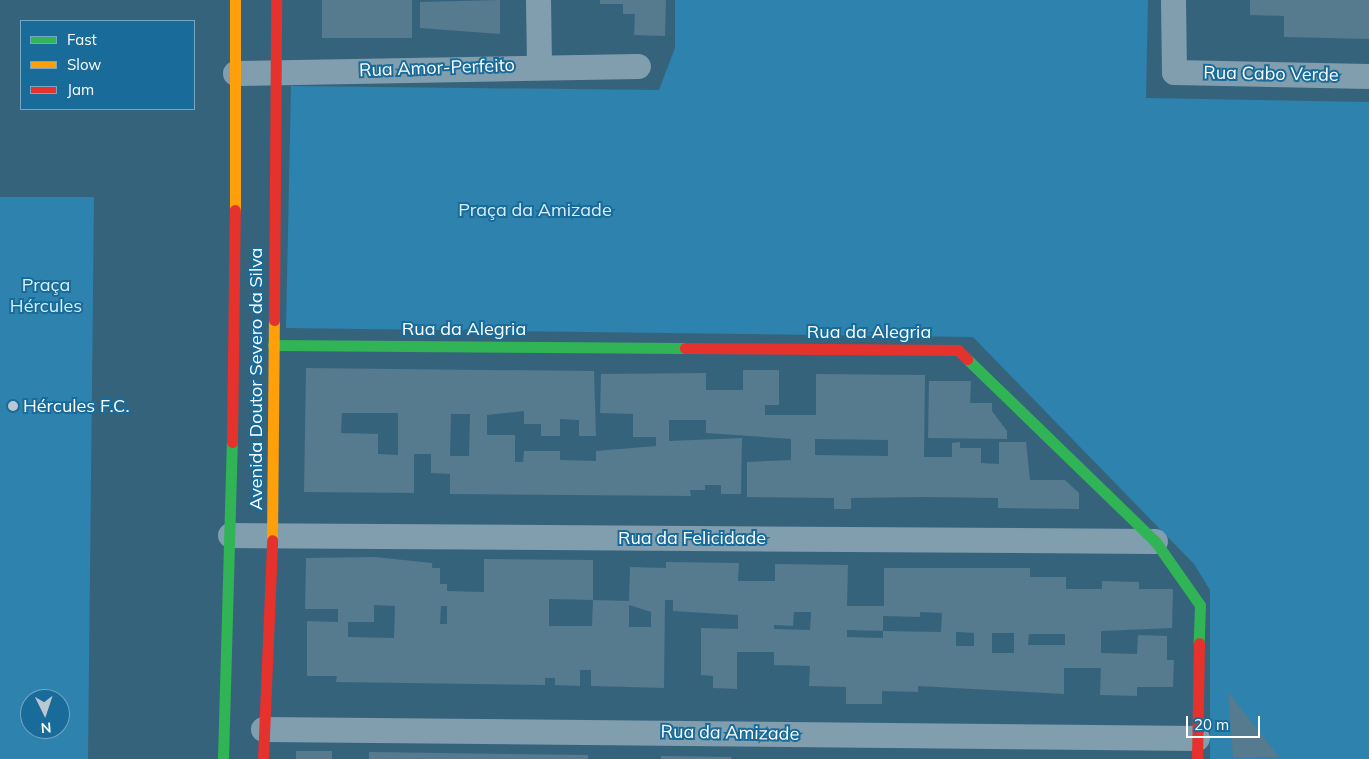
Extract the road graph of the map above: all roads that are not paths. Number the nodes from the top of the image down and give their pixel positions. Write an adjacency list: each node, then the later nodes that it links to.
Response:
1 (235, 0): 8 (main road, Avenida Doutor Severo da Silva)
2 (276, 0): 7 (main road, Avenida Doutor Severo da Silva)
3 (538, 0): 5 (street)
4 (1173, 0): 9 (street, Rua Cabo Verde)
5 (539, 65): 6 (street, Rua Amor-Perfeito); 7 (street, Rua Amor-Perfeito)
6 (638, 66)
7 (276, 72): 8 (street, Rua Amor-Perfeito); 10 (main road, Avenida Doutor Severo da Silva)
8 (235, 73): 11 (main road, Avenida Doutor Severo da Silva)
9 (1369, 76)
10 (273, 345): 12 (main road, Avenida Doutor Severo da Silva); 13 (main road, Rua da Alegria)
11 (230, 535): 12 (street, Rua da Felicidade); 16 (main road, Avenida Doutor Severo da Silva)
12 (272, 536): 13 (street, Rua da Felicidade); 14 (main road, Avenida Doutor Severo da Silva)
13 (1155, 541): 15 (main road, Rua da Alegria)
14 (263, 729): 15 (street, Rua da Amizade); 17 (main road, Avenida Doutor Severo da Silva)
15 (1197, 748)
16 (223, 759)
17 (263, 759)

